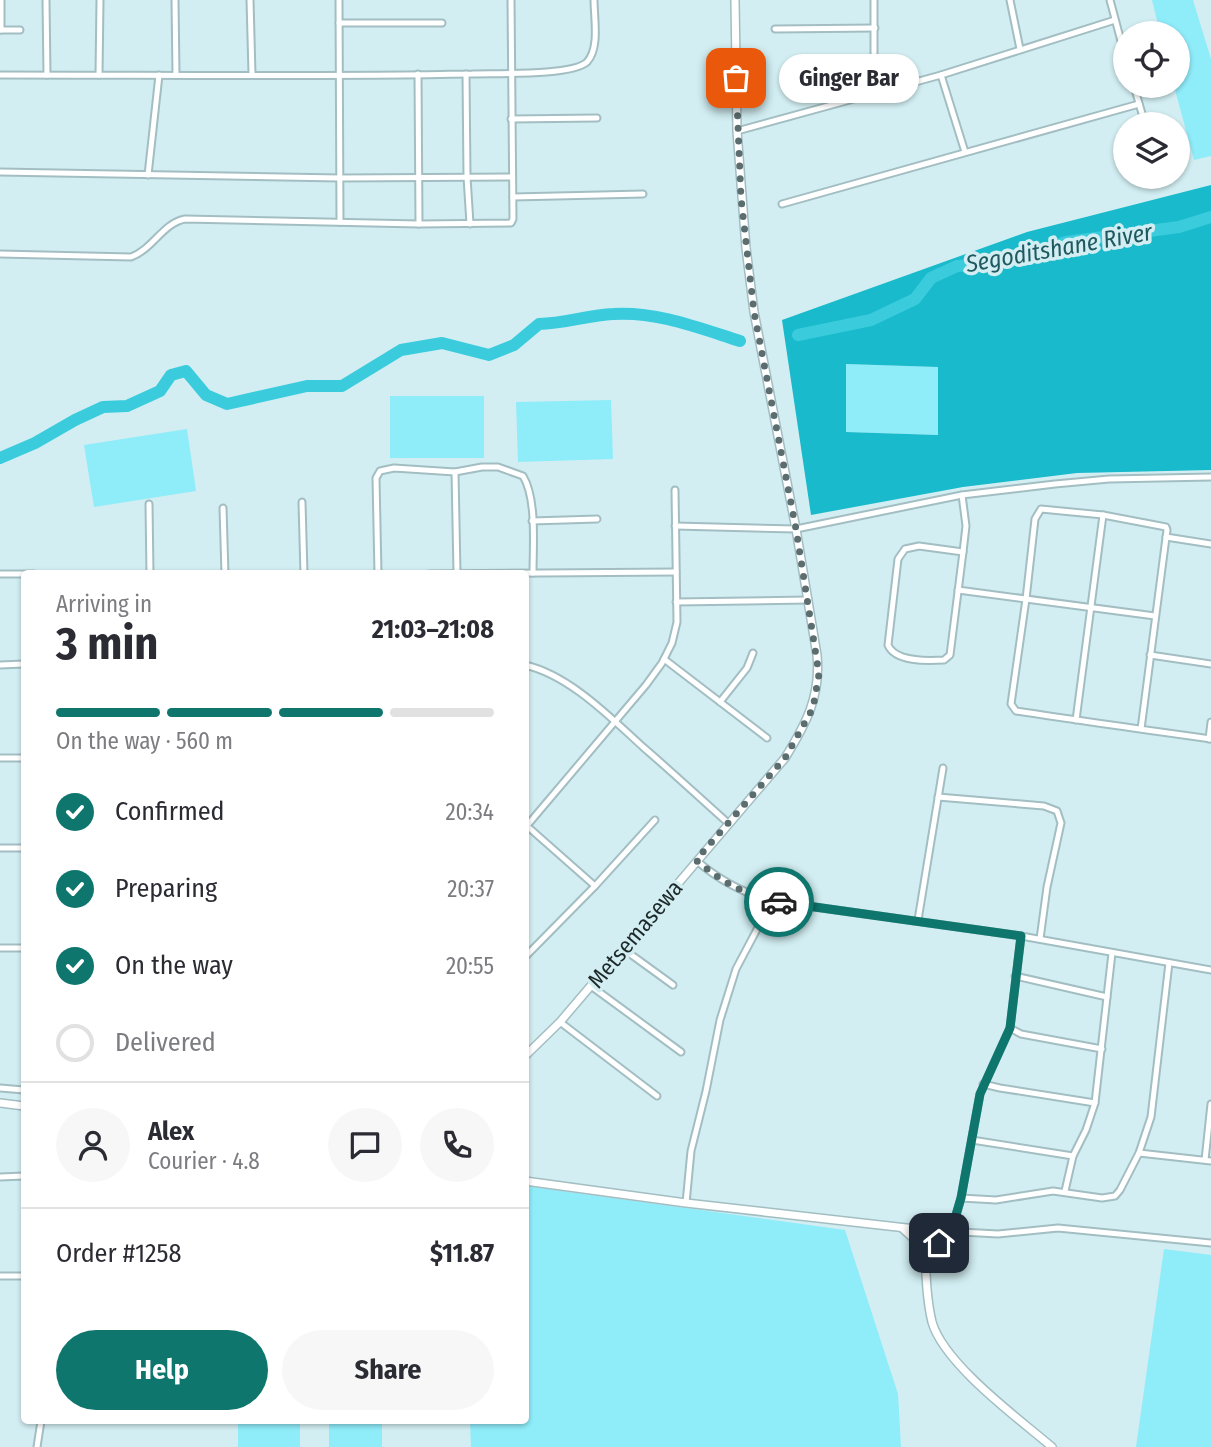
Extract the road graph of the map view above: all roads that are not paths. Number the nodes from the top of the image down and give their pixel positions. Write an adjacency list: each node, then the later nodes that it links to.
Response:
1 (1, 0): 18 (street)
2 (46, 0): 26 (street)
3 (100, 0): 27 (street)
4 (175, 0): 29 (street)
5 (250, 0): 30 (street)
6 (339, 0): 14 (street)
7 (511, 0): 21 (street)
8 (594, 0): 21 (street)
9 (736, 0): 38 (street, Metsemasewa)
10 (874, 0): 16 (street)
11 (1010, 0): 20 (street)
12 (1110, 0): 13 (street)
13 (1115, 20): 20 (street)
14 (339, 23): 15 (street); 22 (street)
15 (442, 23)
16 (875, 28): 17 (street); 32 (street)
17 (775, 29)
18 (1, 30): 19 (street)
19 (20, 30)
20 (1020, 49): 31 (street)
21 (511, 73): 24 (street); 37 (street)
22 (340, 74): 23 (street); 30 (street); 44 (street)
23 (418, 74): 24 (street); 45 (street)
24 (466, 74): 42 (street)
25 (0, 75): 26 (street)
26 (47, 75): 27 (street)
27 (99, 75): 28 (street)
28 (159, 75): 29 (street); 41 (street)
29 (176, 75): 30 (street)
30 (252, 75)
31 (941, 75): 32 (street); 39 (street)
32 (873, 93): 38 (street)
33 (1137, 98): 34 (street)
34 (1139, 104): 35 (street); 39 (street)
35 (1141, 112)
36 (597, 118): 37 (street)
37 (511, 119): 43 (street)
38 (737, 131): 64 (street, Metsemasewa)
39 (965, 152): 48 (street)
40 (0, 172): 41 (street)
41 (148, 175): 44 (street)
42 (467, 177): 43 (street); 45 (street); 51 (street)
43 (512, 177): 47 (street)
44 (340, 178): 45 (street); 49 (street)
45 (419, 178): 50 (street)
46 (643, 194): 47 (street)
47 (513, 197): 51 (street)
48 (782, 204)
49 (340, 222): 50 (street); 52 (street)
50 (419, 224): 51 (street)
51 (470, 224)
52 (0, 254)
53 (455, 472): 62 (street); 71 (street); 72 (street)
54 (1211, 477): 56 (street)
55 (675, 490): 63 (street)
56 (962, 495): 64 (street); 67 (street)
57 (302, 502): 70 (street)
58 (149, 505): 68 (street)
59 (223, 508): 69 (street)
60 (1103, 515): 65 (street); 79 (street); 82 (street)
61 (597, 519): 62 (street)
62 (532, 521): 75 (street)
63 (675, 526): 64 (street); 73 (street)
64 (796, 529): 80 (street, Metsemasewa)
65 (1166, 537): 66 (street); 83 (street)
66 (1211, 544)
67 (963, 552): 78 (street); 78 (street)
68 (150, 570)
69 (225, 570)
70 (304, 570)
71 (378, 570)
72 (457, 570)
73 (676, 572): 75 (street); 81 (street)
74 (529, 573): 75 (street)
75 (533, 573)
76 (0, 574): 77 (street)
77 (21, 574)
78 (958, 590): 79 (street)
79 (1026, 599): 82 (street); 92 (street)
80 (808, 600): 81 (street); 104 (street, Metsemasewa)
81 (676, 602): 86 (street)
82 (1091, 608): 83 (street); 92 (street)
83 (1155, 616): 85 (street)
84 (753, 653): 91 (street)
85 (1150, 655): 89 (street); 95 (street)
86 (664, 659): 91 (street); 93 (street)
87 (0, 664): 88 (street)
88 (21, 664)
89 (1211, 664)
90 (529, 666): 93 (street)
91 (720, 702): 96 (street)
92 (1076, 720): 95 (street)
93 (615, 722): 103 (street); 104 (street)
94 (1211, 722): 97 (street)
95 (1141, 729): 97 (street)
96 (767, 738)
97 (1210, 739)
98 (0, 758): 99 (street)
99 (21, 758)
100 (943, 768): 101 (street)
101 (938, 797): 111 (street); 113 (street)
102 (655, 820): 109 (street)
103 (529, 823)
104 (728, 823): 108 (street, Metsemasewa)
105 (529, 830): 109 (street)
106 (0, 848): 107 (street)
107 (21, 848)
108 (696, 860): 110 (street); 116 (street, Metsemasewa)
109 (595, 886): 117 (street)
110 (772, 901): 111 (street); 147 (street)
111 (918, 920): 112 (street)
112 (1021, 936): 113 (street); 121 (street)
113 (1040, 939): 118 (street)
114 (0, 948): 115 (street)
115 (21, 948)
116 (622, 948): 122 (street); 123 (street, Metsemasewa)
117 (529, 953)
118 (1112, 953): 119 (street); 124 (street)
119 (1169, 963): 120 (street); 139 (street)
120 (1211, 970)
121 (1015, 976): 124 (street); 126 (street)
122 (673, 985)
123 (591, 986): 125 (street, Metsemasewa); 129 (street)
124 (1107, 997): 127 (street)
125 (560, 1022): 128 (street, Metsemasewa); 133 (street)
126 (1010, 1028): 127 (street); 130 (street)
127 (1102, 1049): 135 (street)
128 (529, 1052)
129 (681, 1052)
130 (983, 1084): 135 (street); 138 (street)
131 (0, 1088): 132 (street)
132 (21, 1090)
133 (657, 1096)
134 (0, 1103): 137 (street)
135 (1095, 1103): 140 (street)
136 (1211, 1104): 141 (street)
137 (21, 1106)
138 (972, 1140): 140 (street); 146 (street)
139 (1139, 1153): 141 (street); 145 (street)
140 (1073, 1156): 145 (street)
141 (1208, 1160)
142 (0, 1177): 143 (street)
143 (21, 1177)
144 (529, 1182): 147 (street)
145 (1065, 1191): 146 (street)
146 (961, 1198): 150 (street)
147 (686, 1203): 148 (street)
148 (902, 1228): 149 (street); 152 (street)
149 (924, 1230): 150 (street); 152 (street)
150 (951, 1232): 151 (street); 152 (street)
151 (1211, 1242)
152 (926, 1262): 157 (street)
153 (0, 1276): 154 (street)
154 (21, 1276)
155 (41, 1424): 156 (street)
156 (37, 1447)
157 (1052, 1447)

